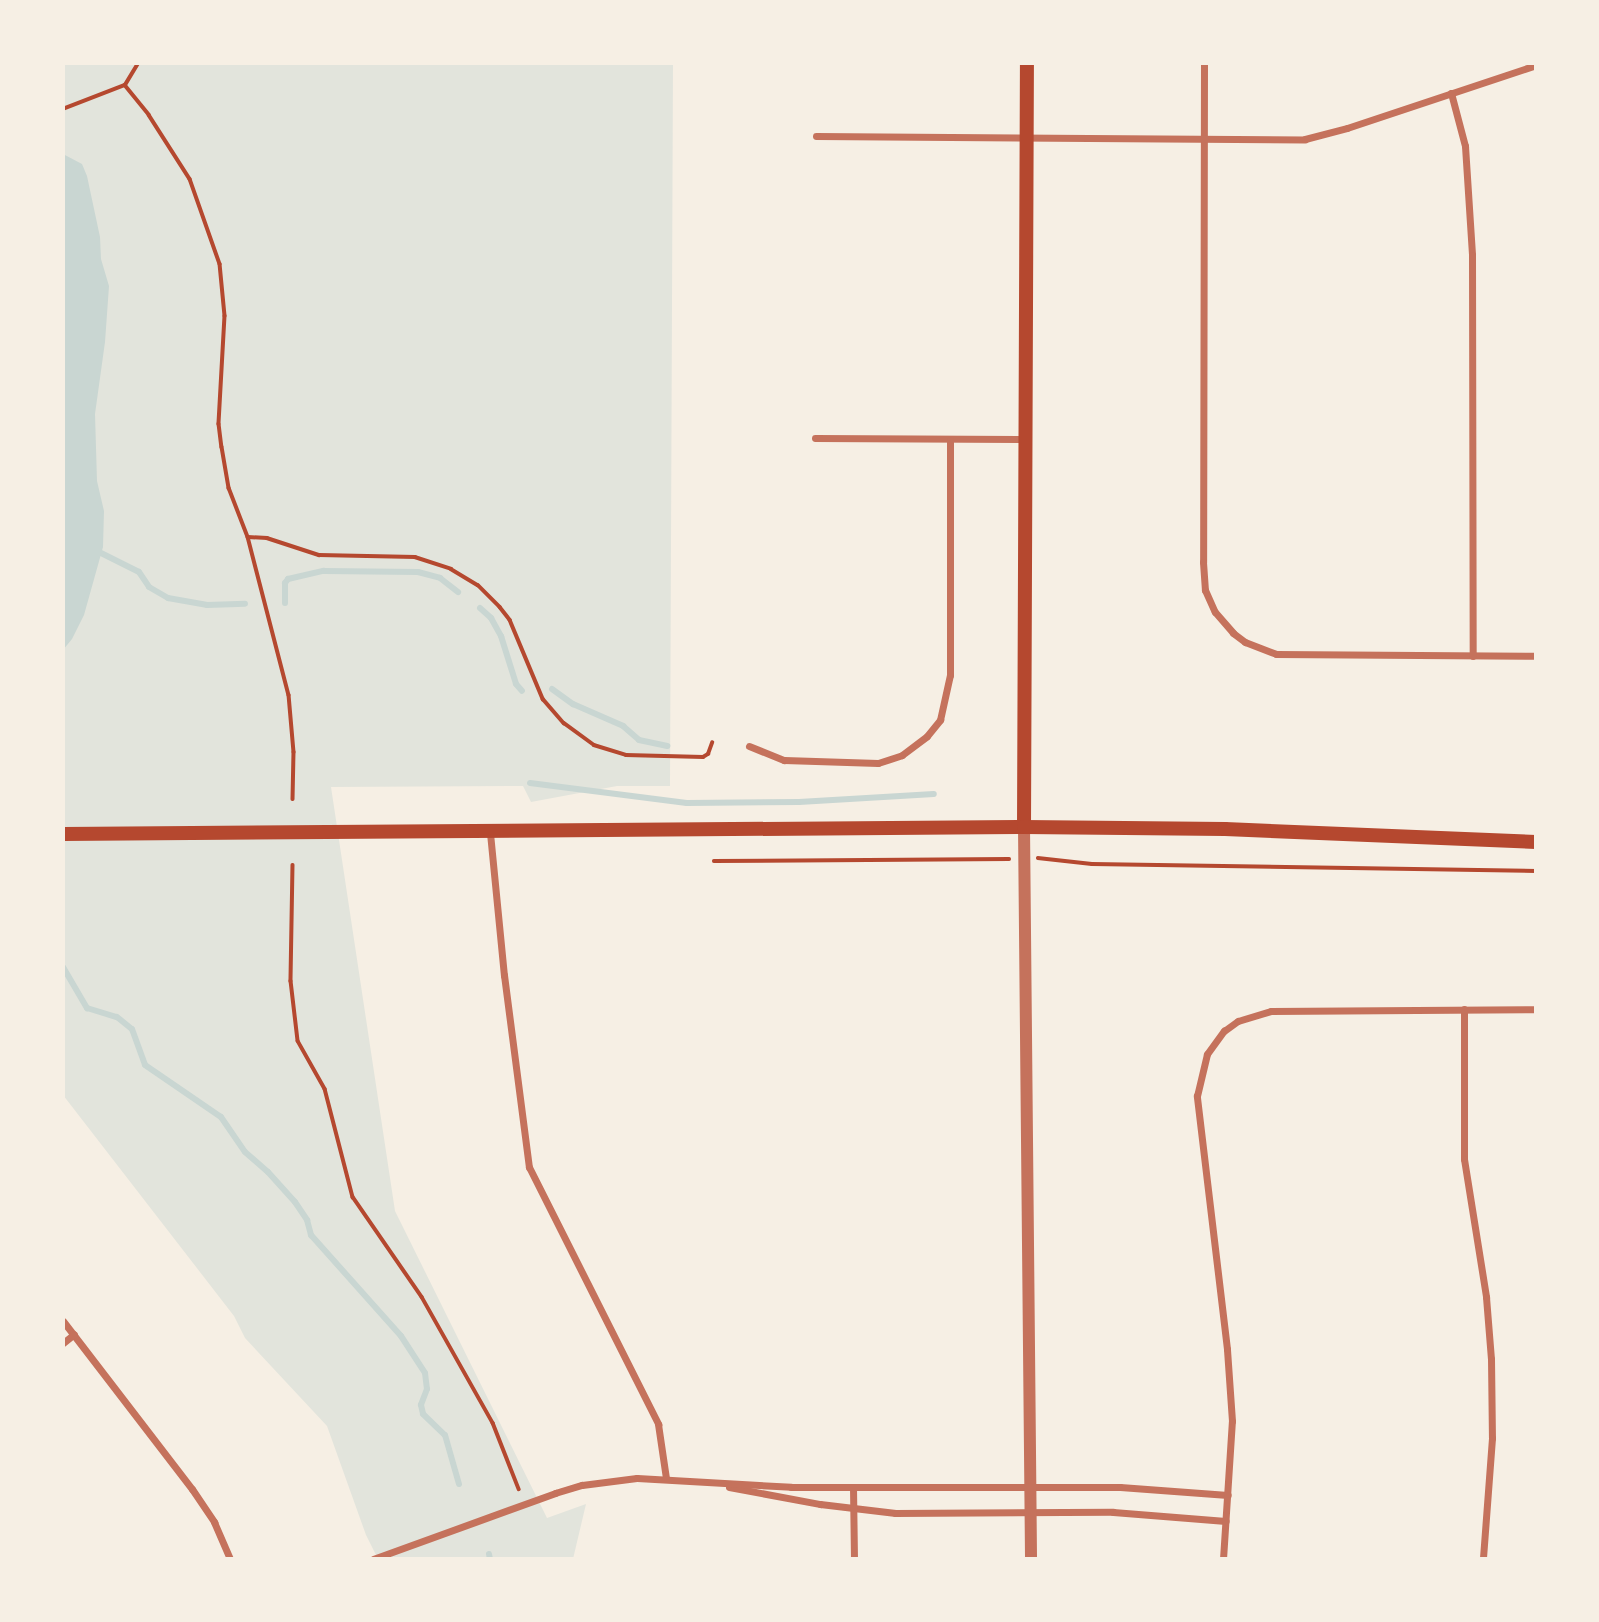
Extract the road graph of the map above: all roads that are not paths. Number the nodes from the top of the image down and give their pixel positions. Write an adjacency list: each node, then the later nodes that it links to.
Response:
1 (1027, 63): 6 (main road)
2 (1204, 63): 7 (street)
3 (1536, 65): 4 (street)
4 (1451, 93): 7 (street); 11 (street)
5 (816, 136): 6 (street)
6 (1027, 137): 7 (street); 9 (main road)
7 (1204, 139): 11 (street)
8 (815, 438): 10 (street)
9 (1025, 439): 10 (street); 14 (main road)
10 (950, 440): 13 (street)
11 (1473, 656): 12 (street)
12 (1536, 656)
13 (748, 746)
14 (1024, 827): 15 (main road); 17 (main road); 25 (street)
15 (490, 833): 16 (main road); 23 (street)
16 (63, 834)
17 (1536, 842)
18 (1464, 1009): 19 (street); 27 (street); 36 (street)
19 (1536, 1009)
20 (63, 1321): 21 (street)
21 (74, 1334): 22 (street); 31 (street)
22 (63, 1343)
23 (666, 1478): 24 (street); 32 (street)
24 (704, 1481): 26 (street); 28 (street)
25 (1031, 1486): 26 (street); 27 (street); 29 (street)
26 (853, 1487): 28 (street)
27 (1228, 1495): 30 (street)
28 (853, 1509): 29 (street); 33 (street)
29 (1031, 1513): 30 (street); 34 (street)
30 (1226, 1521): 35 (street)
31 (230, 1559)
32 (373, 1559)
33 (854, 1559)
34 (1031, 1559)
35 (1223, 1559)
36 (1483, 1559)

